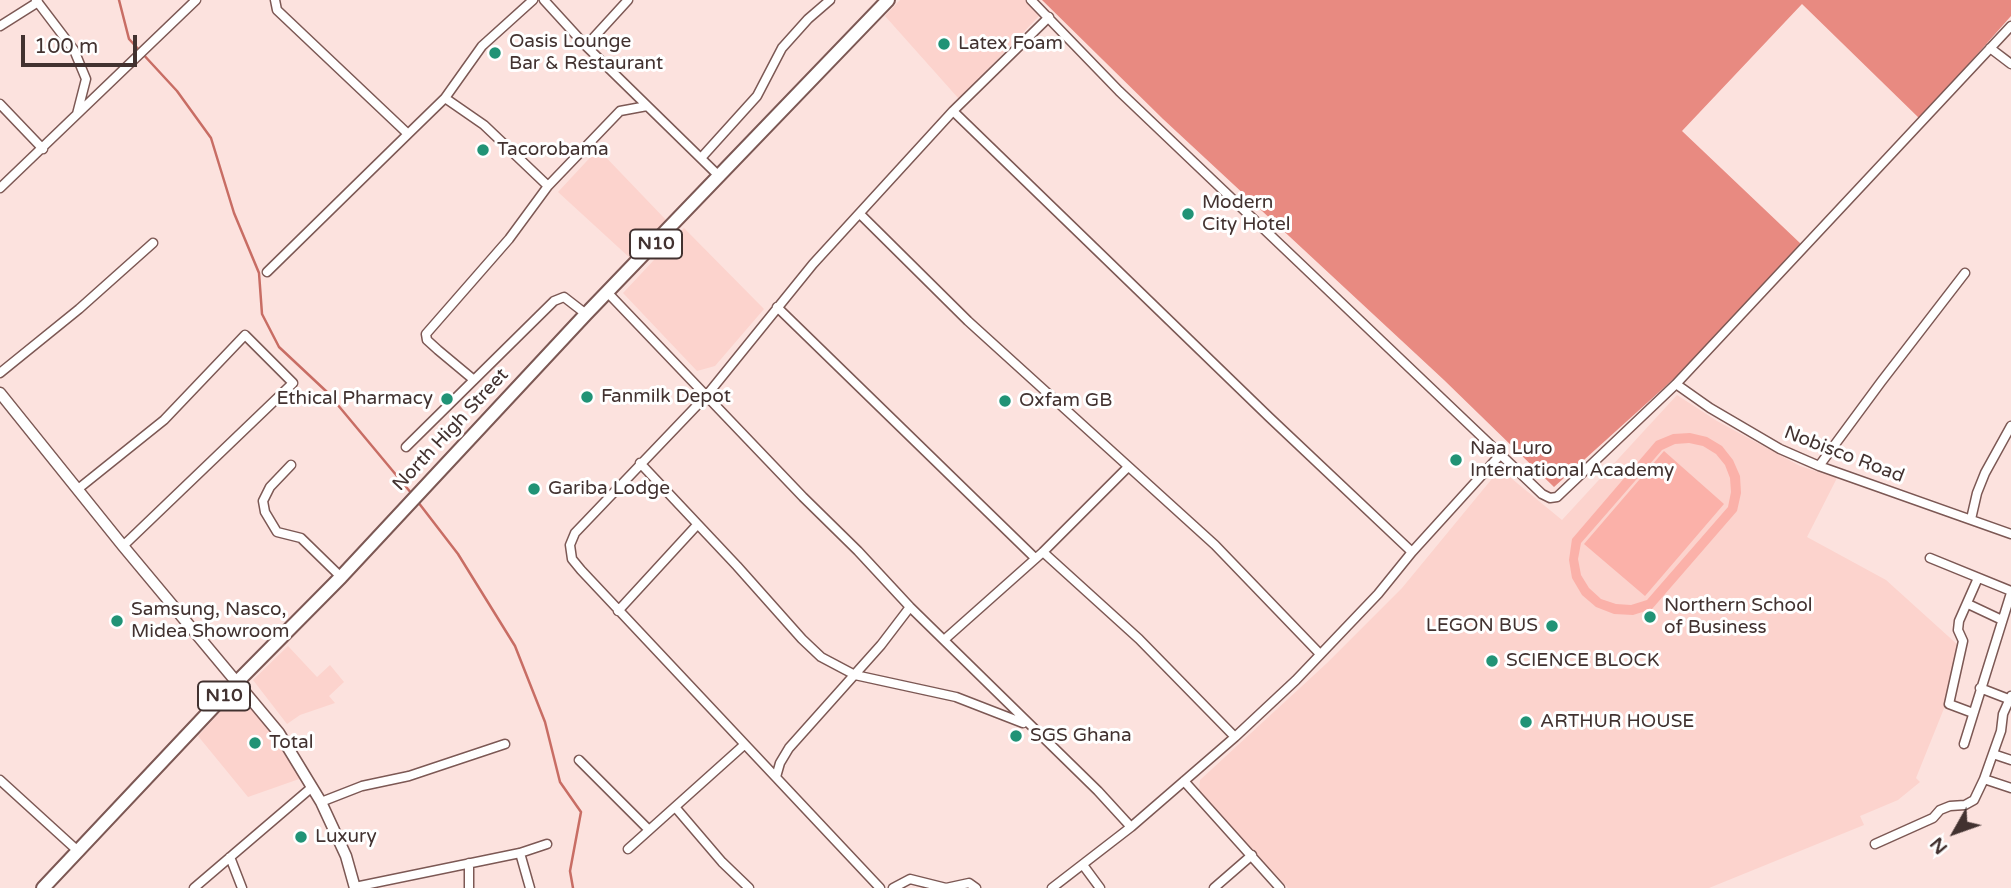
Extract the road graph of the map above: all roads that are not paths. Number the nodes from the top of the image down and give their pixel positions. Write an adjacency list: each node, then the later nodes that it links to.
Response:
1 (197, 0): 20 (street)
2 (275, 0): 21 (street)
3 (533, 0): 16 (street)
4 (544, 0): 13 (street)
5 (628, 0): 13 (street)
6 (830, 0): 23 (street)
7 (888, 0): 24 (highway, North High Street / N10)
8 (1031, 0): 10 (street)
9 (37, 1): 11 (street); 20 (street)
10 (1049, 17): 19 (street); 41 (street)
11 (0, 26)
12 (2011, 26): 14 (street)
13 (586, 47): 18 (street)
14 (1990, 48): 15 (street); 36 (street)
15 (2011, 64)
16 (445, 98): 21 (street); 25 (street)
17 (0, 104): 22 (street)
18 (648, 106): 23 (street); 25 (street)
19 (953, 111): 27 (street); 52 (street)
20 (77, 114): 22 (street)
21 (408, 134): 29 (street)
22 (44, 149): 26 (street)
23 (701, 158): 24 (street)
24 (720, 177): 31 (highway, North High Street / N10)
25 (548, 186): 35 (street)
26 (0, 188)
27 (860, 214): 32 (street); 45 (street)
28 (153, 243): 34 (street)
29 (267, 272)
30 (1965, 273): 44 (street)
31 (608, 293): 33 (highway, North High Street / N10); 38 (street)
32 (778, 307): 38 (street); 53 (street)
33 (586, 314): 35 (street); 55 (highway, North High Street / N10)
34 (0, 373)
35 (474, 380): 40 (street)
36 (1676, 384): 41 (street); 44 (street, Nobisco Road)
37 (0, 393): 46 (street)
38 (707, 394): 42 (street); 59 (street)
39 (2011, 426): 47 (street)
40 (406, 447)
41 (1501, 454): 52 (street)
42 (640, 463): 48 (street); 60 (street)
43 (291, 465): 55 (street)
44 (1819, 466): 47 (street, Nobisco Road)
45 (1127, 468): 51 (street); 63 (street)
46 (78, 489): 50 (street); 50 (street)
47 (1971, 519): 49 (street, Nobisco Road)
48 (697, 525): 60 (street); 64 (street)
49 (2011, 534)
50 (123, 546): 65 (street)
51 (1043, 552): 53 (street); 70 (street)
52 (1412, 552): 63 (street)
53 (1034, 558): 62 (street)
54 (1930, 558): 56 (street)
55 (341, 577): 65 (highway, North High Street / N10)
56 (1978, 579): 57 (street); 58 (street)
57 (2011, 592): 61 (street)
58 (1968, 604): 61 (street); 68 (street)
59 (910, 607): 62 (street); 64 (street)
60 (618, 611): 73 (street)
61 (2002, 621): 66 (street)
62 (944, 640): 69 (street)
63 (1320, 654): 70 (street)
64 (855, 675): 69 (street); 77 (street)
65 (238, 681): 81 (street); 90 (highway, North High Street / N10)
66 (1980, 688): 67 (street); 68 (street)
67 (2010, 698): 74 (street)
68 (1973, 713): 72 (street)
69 (1029, 725): 85 (street)
70 (1235, 737): 80 (street)
71 (505, 744): 83 (street)
72 (1964, 744)
73 (744, 745): 77 (street); 84 (street)
74 (1993, 754): 76 (street); 78 (street)
75 (579, 760): 86 (street)
76 (2011, 760)
77 (776, 777): 103 (street)
78 (1984, 779): 82 (street); 88 (street)
79 (0, 780): 90 (street)
80 (1184, 781): 85 (street); 92 (street)
81 (311, 788): 83 (street); 93 (street)
82 (2011, 788)
83 (321, 802): 96 (street)
84 (675, 807): 86 (street); 102 (street)
85 (1130, 827): 95 (street)
86 (649, 830): 89 (street)
87 (547, 844): 91 (street)
88 (1875, 844)
89 (628, 849)
90 (79, 852): 97 (highway, North High Street / N10)
91 (520, 853): 94 (street); 101 (street)
92 (1252, 855): 109 (street); 110 (street)
93 (230, 857): 98 (street); 99 (street)
94 (469, 863): 96 (street); 100 (street)
95 (1083, 865): 107 (street); 108 (street)
96 (355, 887)
97 (43, 888)
98 (194, 888)
99 (242, 888)
100 (469, 888)
101 (530, 888)
102 (748, 888)
103 (880, 888)
104 (893, 888): 105 (street)
105 (946, 888): 106 (street)
106 (976, 888)
107 (1052, 888)
108 (1100, 888)
109 (1214, 888)
110 (1280, 888)

